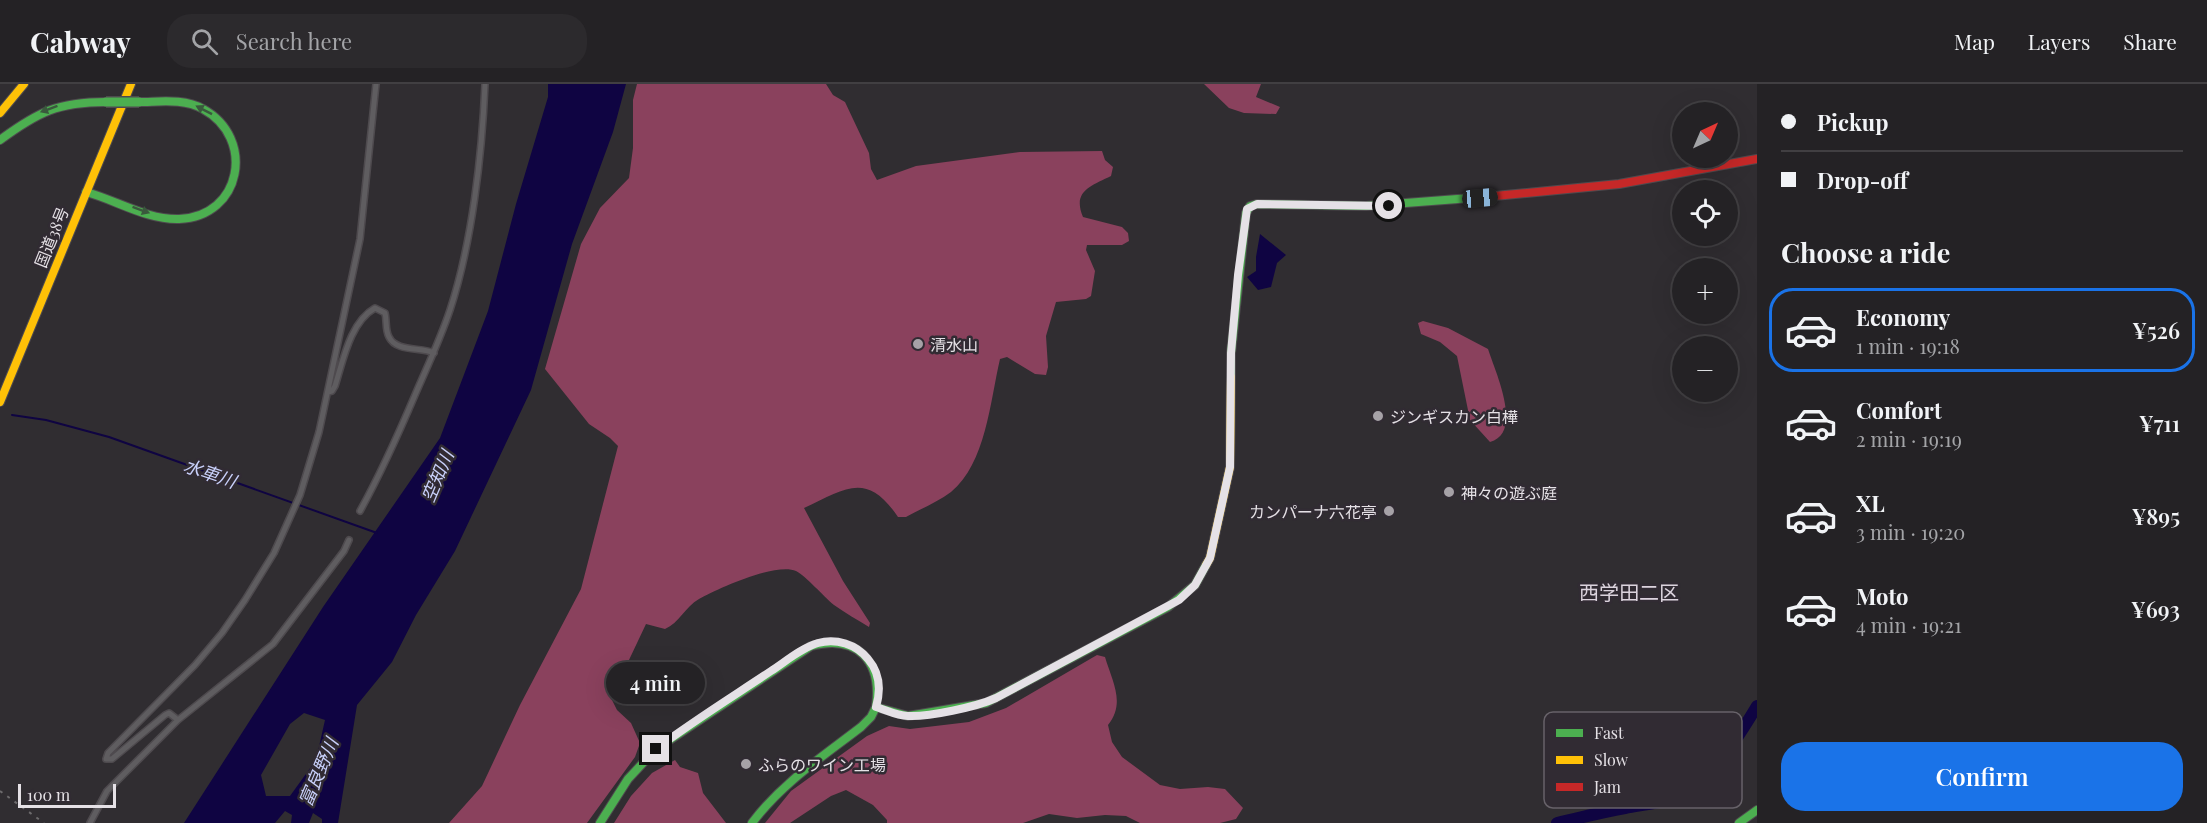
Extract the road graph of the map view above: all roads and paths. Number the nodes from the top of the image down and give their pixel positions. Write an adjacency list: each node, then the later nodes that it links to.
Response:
1 (24, 84): 5 (main road)
2 (131, 84): 8 (main road, 国道38号)
3 (376, 84): 10 (street)
4 (485, 84): 9 (street)
5 (0, 113)
6 (0, 140): 8 (main road, one-way to 6, bridge)
7 (1757, 159): 14 (main road)
8 (86, 192): 11 (main road, 国道38号)
9 (434, 353): 10 (street); 12 (street)
10 (328, 392): 15 (street)
11 (0, 402)
12 (360, 511)
13 (349, 540): 15 (street)
14 (876, 707): 18 (main road); 19 (main road)
15 (178, 720): 17 (street)
16 (1757, 810): 20 (main road)
17 (90, 823)
18 (600, 823)
19 (752, 823)
20 (1739, 823)

